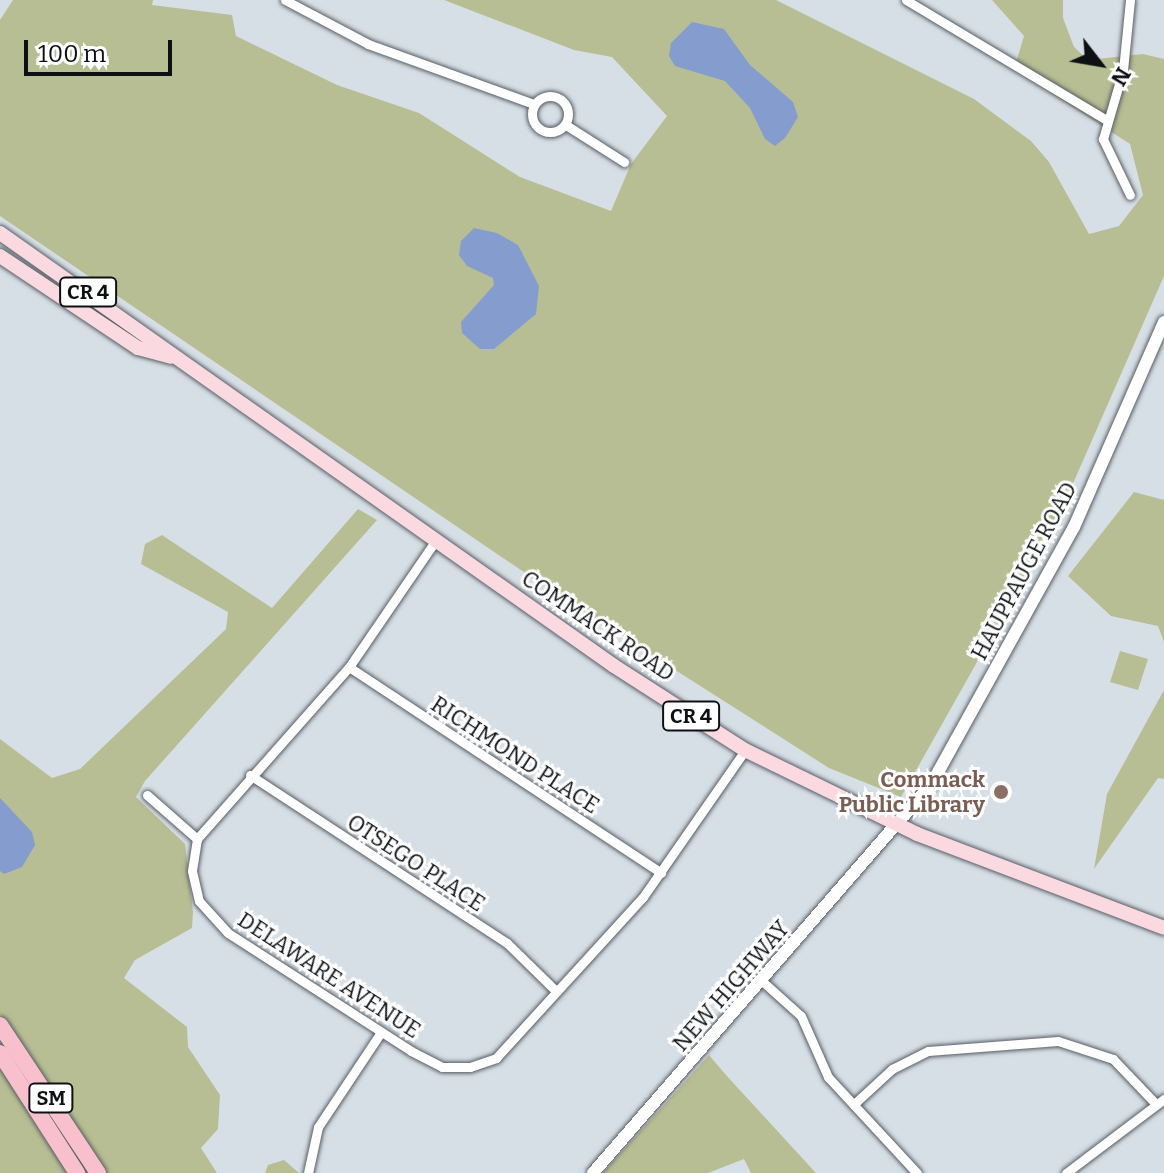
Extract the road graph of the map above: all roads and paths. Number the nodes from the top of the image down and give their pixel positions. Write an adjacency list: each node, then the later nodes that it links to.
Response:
1 (285, 0): 4 (street)
2 (906, 0): 5 (street)
3 (1130, 0): 5 (street)
4 (534, 104): 6 (street); 6 (street)
5 (1105, 119): 8 (street)
6 (566, 125): 7 (street)
7 (624, 162)
8 (1130, 195)
9 (0, 233): 12 (main road, COMMACK ROAD / CR 4)
10 (0, 256): 12 (main road, COMMACK ROAD / CR 4)
11 (1164, 322): 18 (street, HAUPPAUGE ROAD)
12 (173, 357): 13 (main road, COMMACK ROAD / CR 4)
13 (436, 540): 14 (street); 15 (main road, COMMACK ROAD / CR 4)
14 (349, 667): 16 (street); 20 (street, RICHMOND PLACE)
15 (745, 750): 18 (main road, COMMACK ROAD / CR 4); 20 (street, DELAWARE AVENUE)
16 (250, 775): 19 (street); 23 (street, OTSEGO PLACE)
17 (147, 795): 19 (street)
18 (898, 826): 21 (main road, COMMACK ROAD / CR 4); 22 (street, NEW HIGHWAY)
19 (197, 839): 25 (street, DELAWARE AVENUE)
20 (661, 873): 23 (street, DELAWARE AVENUE)
21 (1164, 928)
22 (762, 981): 28 (street); 32 (street, NEW HIGHWAY)
23 (556, 991): 25 (street, DELAWARE AVENUE)
24 (0, 1025): 30 (highway, SM)
25 (381, 1032): 31 (street)
26 (0, 1053): 29 (highway, SM)
27 (1160, 1102): 28 (street); 34 (street)
28 (854, 1104): 33 (street)
29 (77, 1173)
30 (98, 1173)
31 (308, 1173)
32 (593, 1173)
33 (917, 1173)
34 (1066, 1173)

